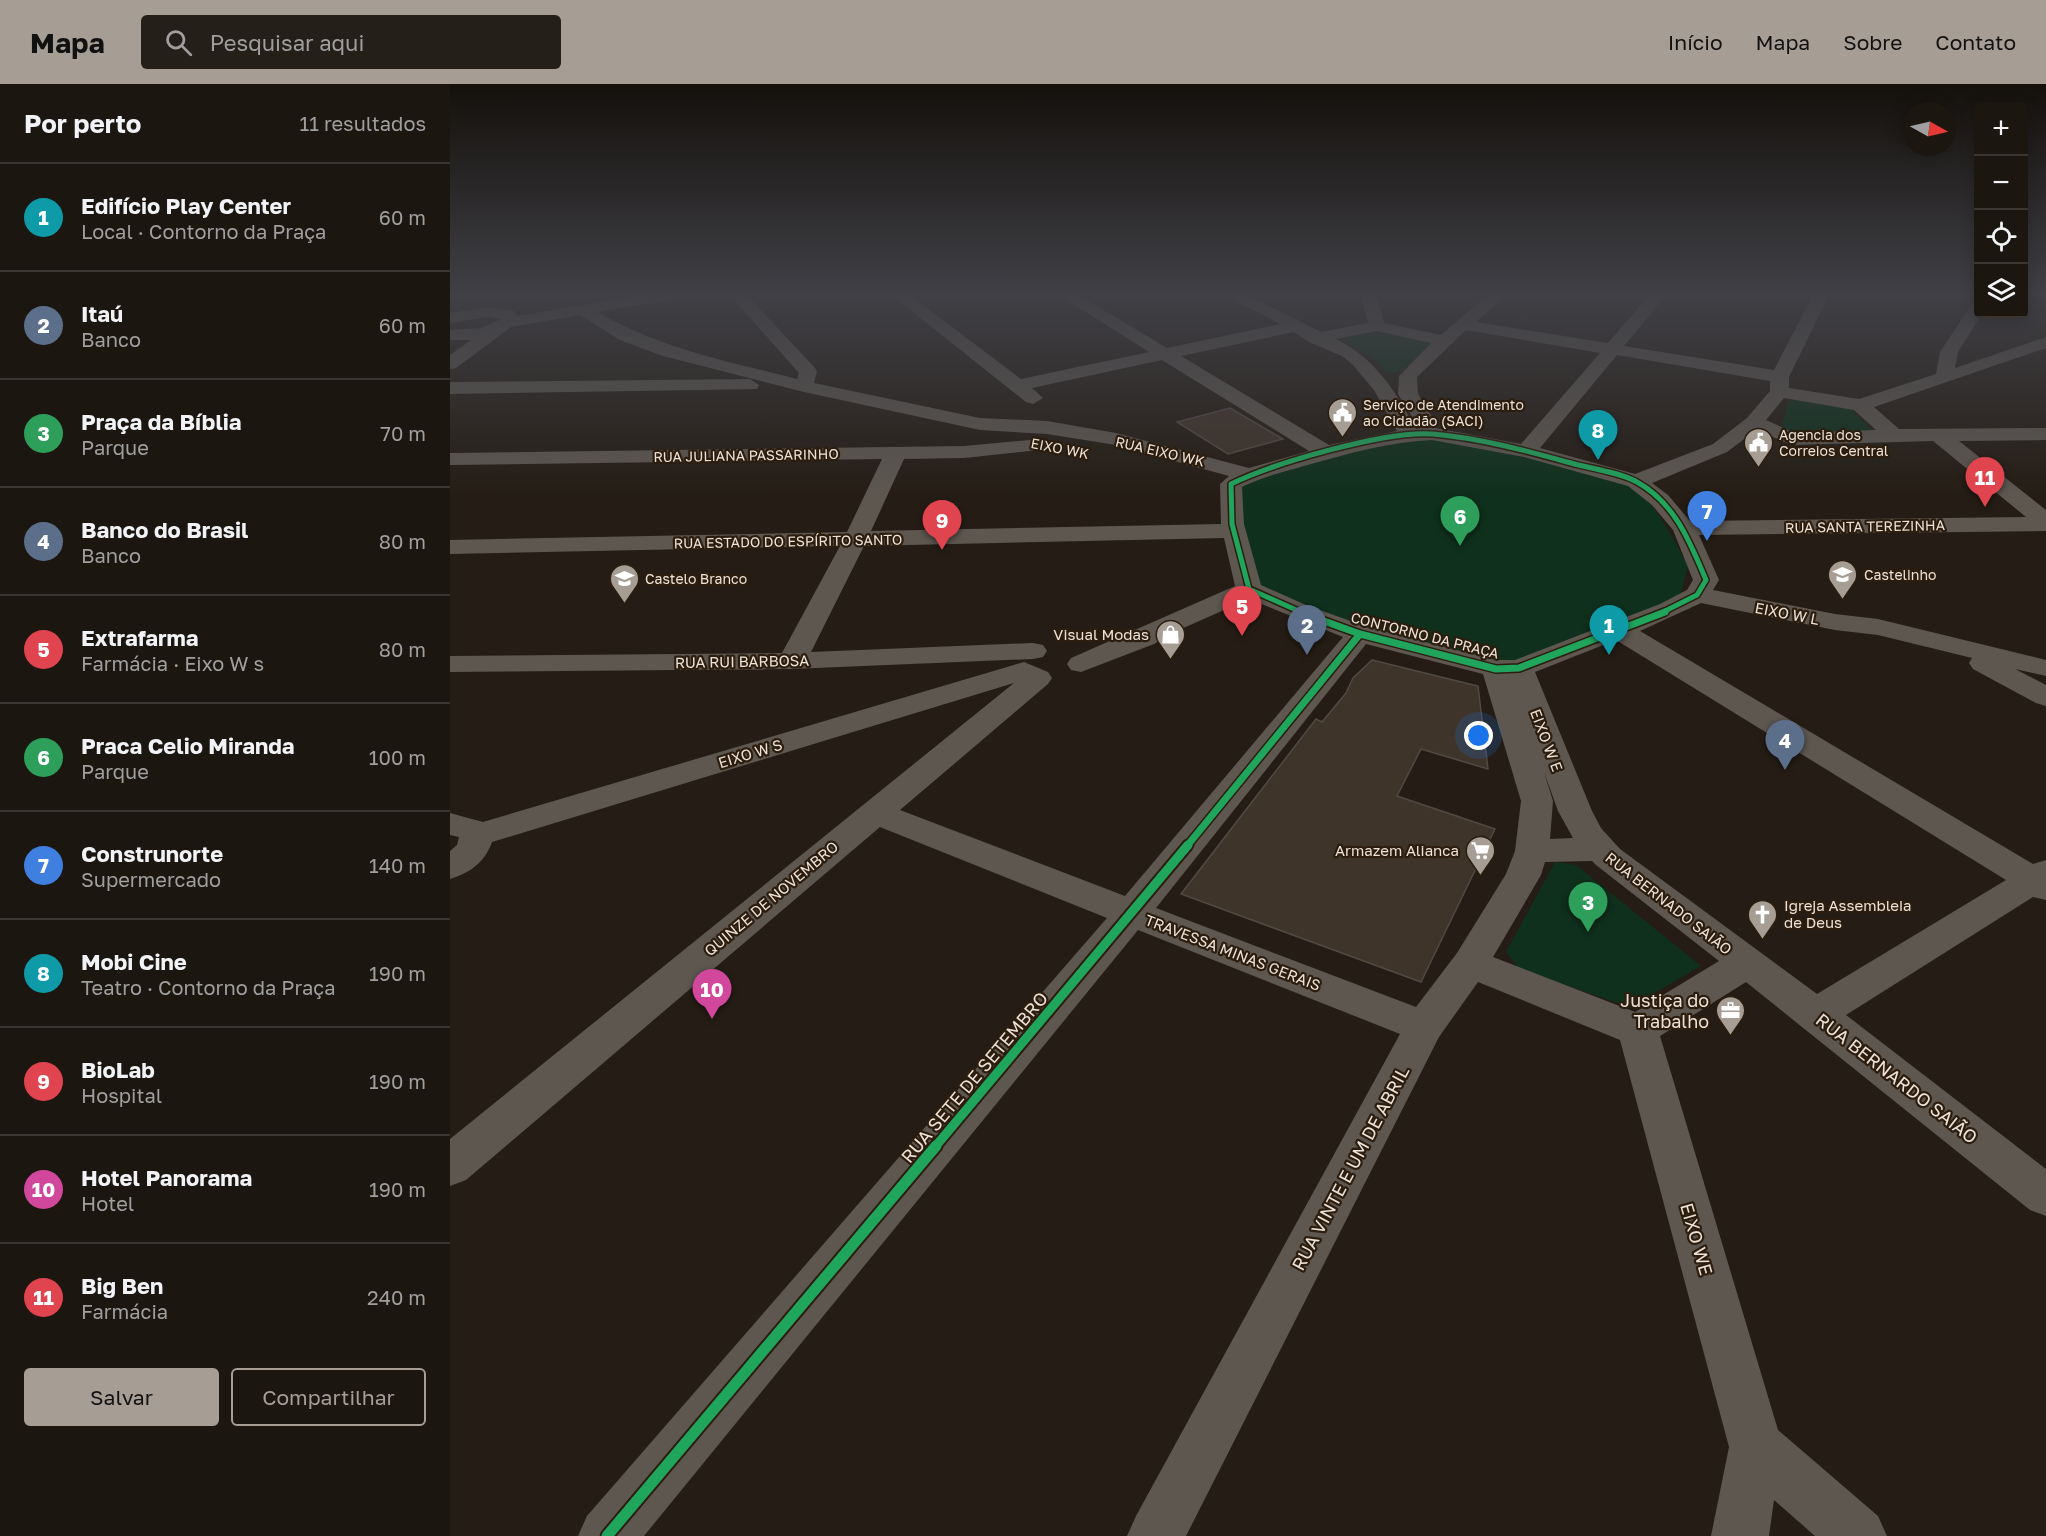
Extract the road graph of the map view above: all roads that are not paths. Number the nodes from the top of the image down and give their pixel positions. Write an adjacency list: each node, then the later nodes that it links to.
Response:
1 (708, 361): 19 (street)
2 (798, 361): 19 (street)
3 (984, 361): 21 (street)
4 (1130, 361): 21 (street)
5 (1178, 361): 35 (street)
6 (1359, 361): 17 (street)
7 (1424, 361): 18 (street)
8 (1603, 361): 34 (street)
9 (1664, 361): 20 (street)
10 (1791, 361): 20 (street)
11 (1947, 361): 16 (street)
12 (1985, 361): 14 (street)
13 (2000, 361): 14 (street)
14 (1994, 363): 15 (street); 16 (street)
15 (2030, 366)
16 (1945, 375): 23 (street)
17 (1377, 376): 18 (street); 27 (street)
18 (1408, 376): 27 (street)
19 (796, 384): 22 (street); 25 (street)
20 (1780, 385): 23 (street); 24 (street)
21 (1016, 386): 26 (street)
22 (450, 388)
23 (1860, 405): 29 (street)
24 (1754, 423): 31 (street); 33 (street)
25 (980, 424): 26 (street, EIXO WK); 32 (street, EIXO WK)
26 (1071, 430): 32 (street); 38 (street, RUA EIXO WK)
27 (1421, 434): 34 (street); 35 (street)
28 (2046, 434): 30 (street)
29 (1894, 435): 30 (street); 31 (street)
30 (1940, 436): 40 (street)
31 (1792, 439): 33 (street)
32 (1041, 445): 36 (street, RUA JULIANA PASSARINHO); 38 (street, EIXO WK)
33 (1720, 448): 39 (street)
34 (1526, 451): 39 (street)
35 (1326, 452): 38 (street)
36 (896, 453): 37 (street, RUA JULIANA PASSARINHO); 43 (street)
37 (450, 459)
38 (1240, 479): 42 (street)
39 (1636, 481): 41 (street)
40 (2046, 523): 41 (street, RUA SANTA TEREZINHA)
41 (1684, 528): 45 (street)
42 (1234, 531): 43 (street, RUA ESTADO DO ESPÍRITO SANTO); 46 (street)
43 (855, 540): 44 (street, RUA ESTADO DO ESPÍRITO SANTO); 52 (street)
44 (450, 547)
45 (1701, 587): 47 (street); 49 (street, EIXO W L)
46 (1249, 589): 48 (street, CONTORNO DA PRAÇA); 54 (street, EIXO W S)
47 (1620, 630): 56 (street); 65 (street)
48 (1360, 634): 56 (street, CONTORNO DA PRAÇA); 66 (street, RUA SETE DE SETEMBRO)
49 (1954, 644): 51 (street, EIXO W L); 57 (street)
50 (2046, 645): 51 (street)
51 (1986, 652): 55 (street, EIXO W L)
52 (792, 661): 53 (street, RUA RUI BARBOSA); 54 (street, RUA RUI BARBOSA)
53 (450, 664)
54 (1032, 667): 59 (street, QUINZE DE NOVEMBRO); 61 (street, EIXO W S)
55 (2046, 668)
56 (1508, 669): 58 (street, EIXO W E); 60 (street, EIXO W E)
57 (2046, 697)
58 (1537, 801): 63 (street, RUA VINTE E UM DE ABRIL)
59 (873, 812): 66 (street, TRAVESSA MINAS GERAIS); 72 (street, QUINZE DE NOVEMBRO)
60 (1575, 812): 62 (street, RUA BERNADO SAIÃO)
61 (463, 830): 64 (street)
62 (1601, 849): 63 (street); 68 (street, RUA BERNADO SAIÃO)
63 (1532, 851): 67 (street, RUA VINTE E UM DE ABRIL)
64 (450, 867)
65 (2042, 880): 69 (street)
66 (1132, 913): 70 (street, TRAVESSA MINAS GERAIS); 75 (street, RUA SETE DE SETEMBRO)
67 (1470, 963): 70 (street, RUA VINTE E UM DE ABRIL); 71 (street)
68 (1746, 963): 69 (street, RUA BERNARDO SAIÃO); 71 (street)
69 (1816, 1014): 73 (street, RUA BERNARDO SAIÃO)
70 (1424, 1027): 76 (street, RUA VINTE E UM DE ABRIL)
71 (1638, 1030): 74 (street, EIXO WE)
72 (450, 1166)
73 (2046, 1196)
74 (1756, 1447): 77 (street); 78 (street)
75 (607, 1536)
76 (1156, 1536)
77 (1740, 1536)
78 (1858, 1536)

